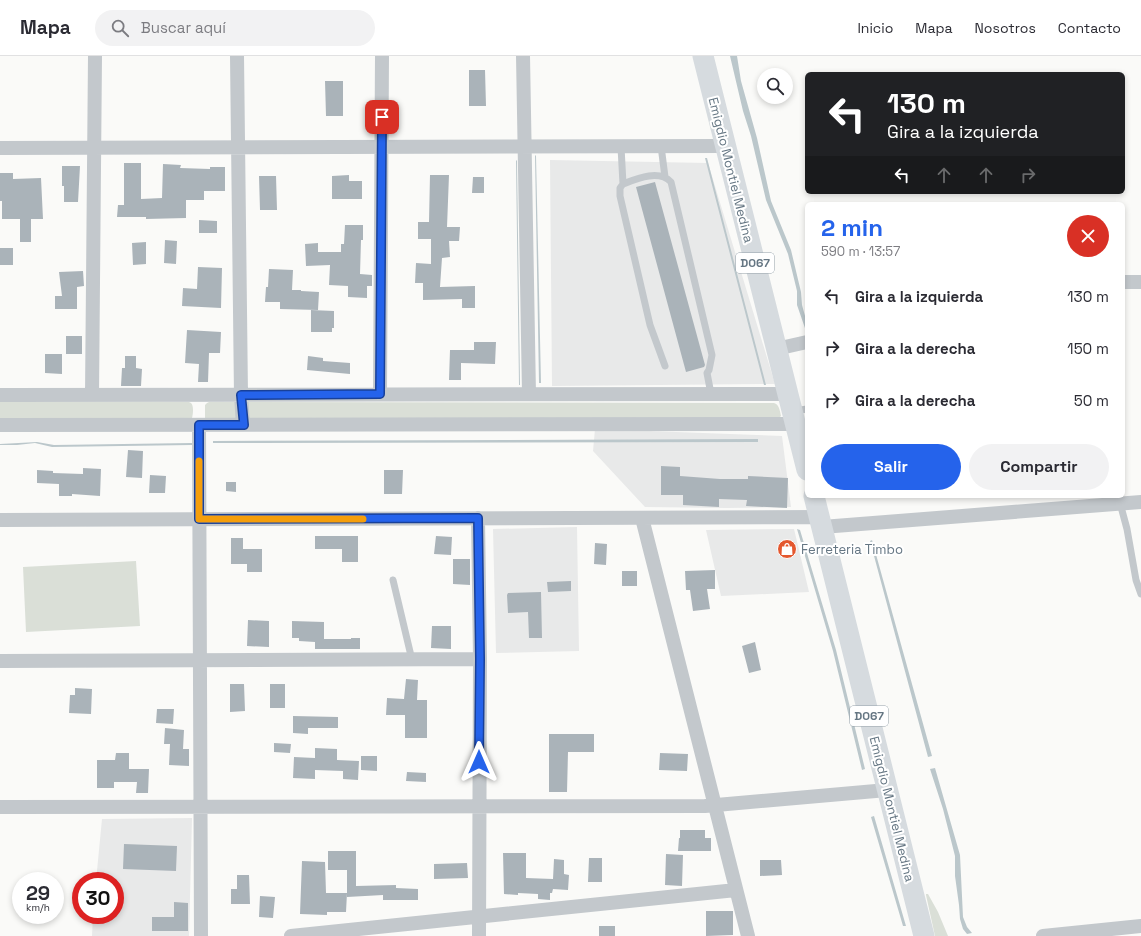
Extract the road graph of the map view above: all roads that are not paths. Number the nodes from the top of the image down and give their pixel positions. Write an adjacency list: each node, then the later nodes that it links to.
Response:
1 (95, 56): 13 (street)
2 (237, 56): 9 (street)
3 (382, 56): 10 (street)
4 (523, 56): 11 (street)
5 (703, 56): 8 (main road, Emigdio Montiel Medina / D067)
6 (621, 146): 7 (street); 11 (street); 15 (lane)
7 (661, 146): 8 (street); 14 (lane)
8 (725, 146): 19 (main road, Emigdio Montiel Medina / D067)
9 (238, 147): 10 (street); 13 (street); 26 (street)
10 (382, 147): 11 (street); 21 (street)
11 (525, 147): 22 (street)
12 (0, 148): 13 (street)
13 (94, 148): 25 (street)
14 (665, 177): 15 (lane); 23 (lane)
15 (623, 184): 20 (lane)
16 (1125, 282): 17 (street)
17 (1141, 282)
18 (805, 342): 19 (street)
19 (776, 349): 27 (main road, Emigdio Montiel Medina / D067)
20 (665, 366)
21 (380, 394): 22 (street); 26 (street)
22 (529, 394): 23 (street)
23 (711, 394): 27 (street)
24 (0, 395): 25 (street)
25 (92, 395): 26 (street)
26 (241, 395): 30 (street)
27 (796, 410): 30 (street); 31 (main road, Emigdio Montiel Medina / D067)
28 (0, 425): 29 (street)
29 (199, 425): 30 (street); 37 (street)
30 (244, 425)
31 (805, 459)
32 (814, 498): 39 (main road, Emigdio Montiel Medina / D067)
33 (1141, 502): 34 (street)
34 (1120, 503): 39 (street); 41 (lane)
35 (478, 518): 36 (street); 37 (street); 42 (street)
36 (642, 518): 39 (street); 47 (street)
37 (199, 519): 38 (street); 43 (street)
38 (0, 520)
39 (820, 522): 46 (main road, Emigdio Montiel Medina / D067)
40 (393, 580): 44 (lane)
41 (1141, 594)
42 (480, 659): 44 (street); 48 (street)
43 (200, 660): 44 (street); 45 (street); 50 (street)
44 (412, 660)
45 (0, 661)
46 (887, 790): 47 (street); 58 (main road, Emigdio Montiel Medina / D067)
47 (715, 805): 48 (street); 51 (street)
48 (479, 806): 50 (street); 52 (street)
49 (0, 807): 50 (street)
50 (201, 807): 54 (street)
51 (736, 890): 52 (street); 57 (street)
52 (479, 916): 55 (street); 56 (street)
53 (1141, 926): 59 (street)
54 (201, 936)
55 (291, 936)
56 (479, 936)
57 (748, 936)
58 (924, 936)
59 (1043, 936)

